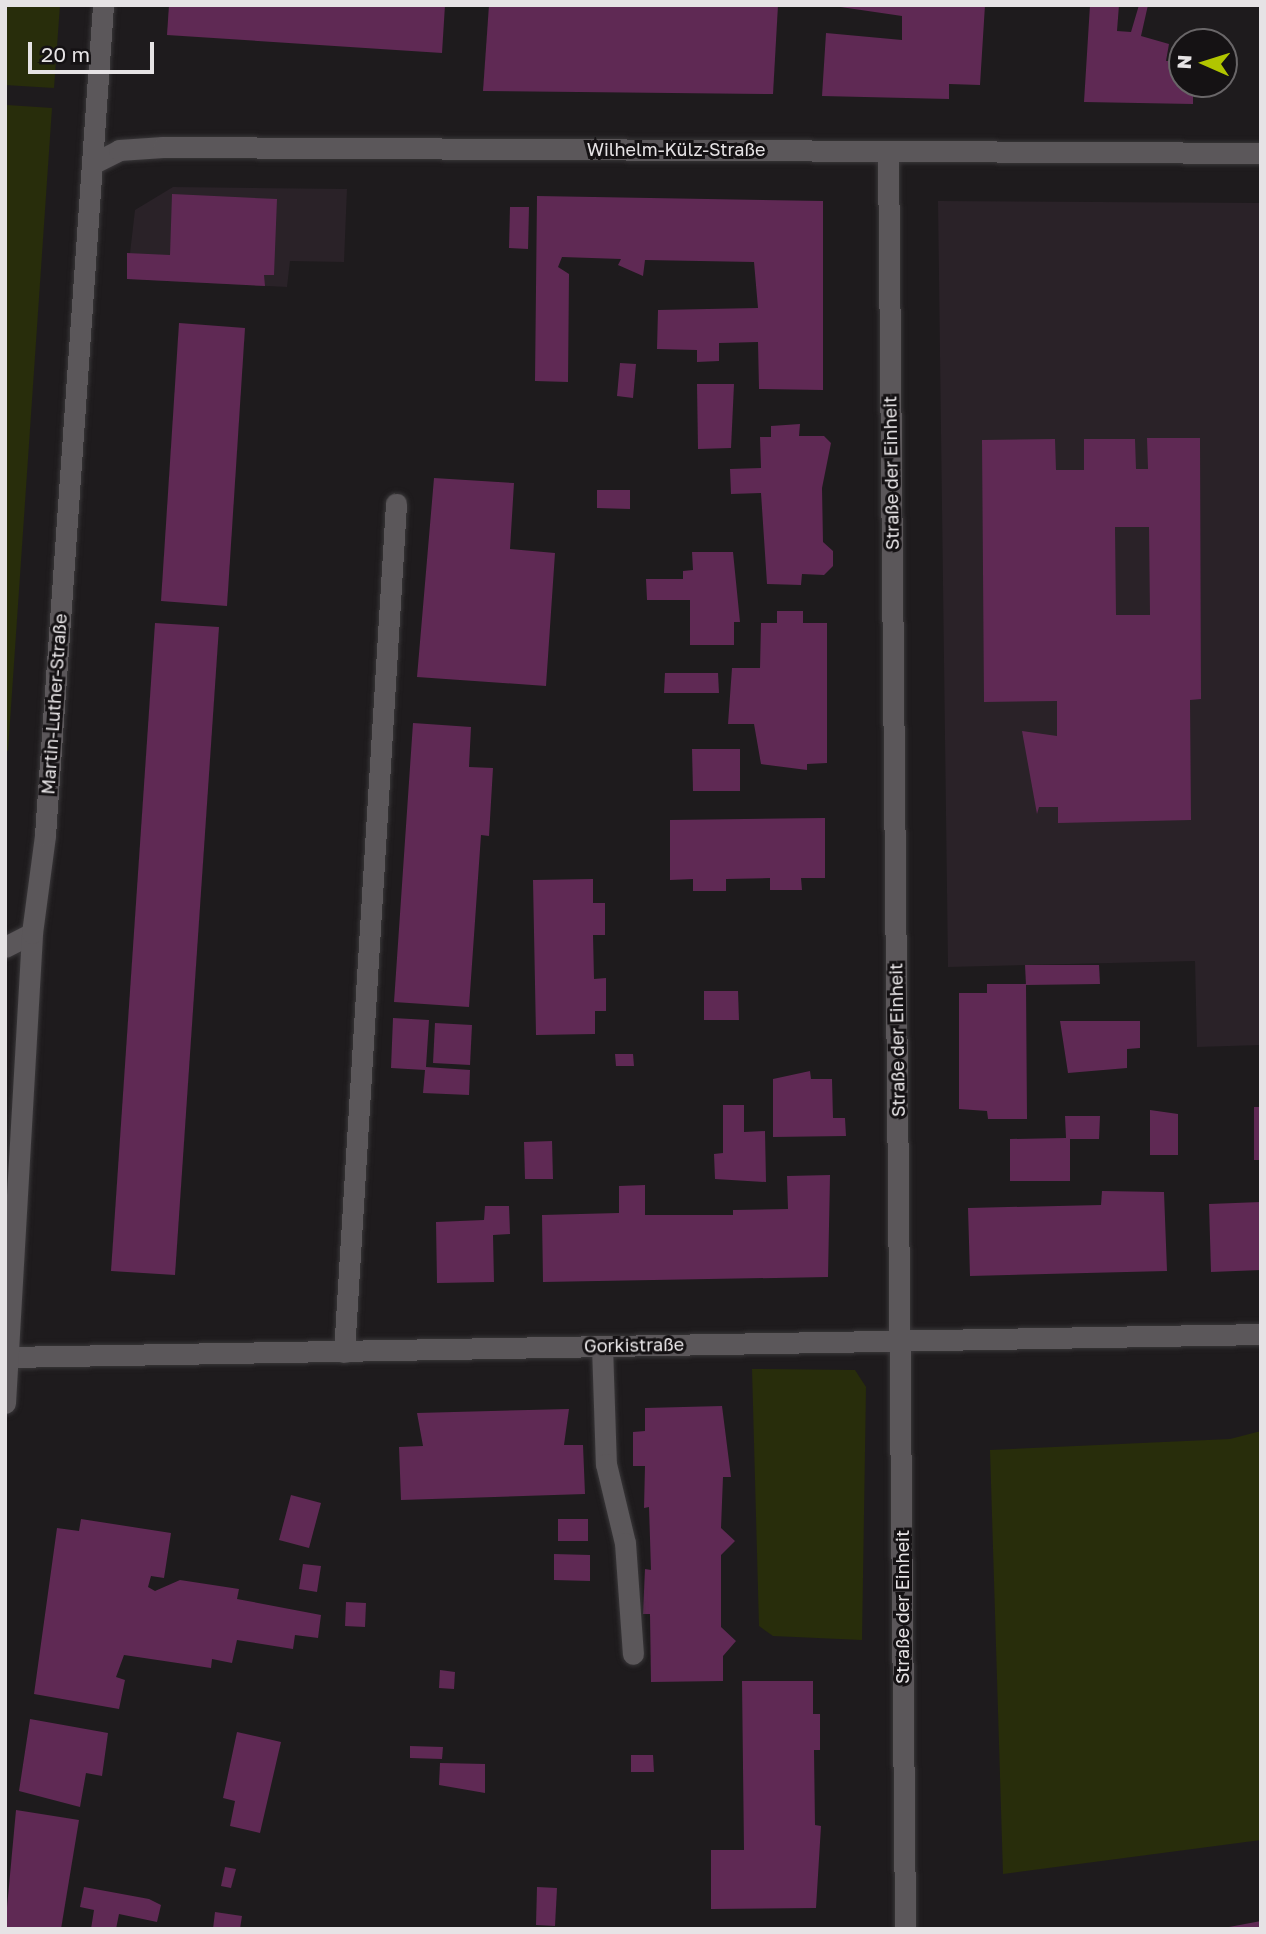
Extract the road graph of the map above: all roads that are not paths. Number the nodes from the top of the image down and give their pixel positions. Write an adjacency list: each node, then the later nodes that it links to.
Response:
1 (103, 5): 4 (street, Martin-Luther-Straße)
2 (888, 151): 3 (street, Wilhelm-Külz-Straße); 4 (street, Wilhelm-Külz-Straße); 9 (street, Straße der Einheit)
3 (1261, 153)
4 (94, 163): 6 (street, Martin-Luther-Straße)
5 (396, 504): 11 (street)
6 (32, 933): 7 (street); 12 (street, Martin-Luther-Straße)
7 (5, 947)
8 (1261, 1334): 9 (street, Gorkistraße)
9 (901, 1341): 10 (street, Gorkistraße); 15 (street, Straße der Einheit)
10 (602, 1346): 11 (street, Gorkistraße); 14 (street)
11 (344, 1352): 12 (street, Gorkistraße)
12 (8, 1357): 13 (street, Martin-Luther-Straße)
13 (5, 1403)
14 (633, 1654)
15 (905, 1929)

